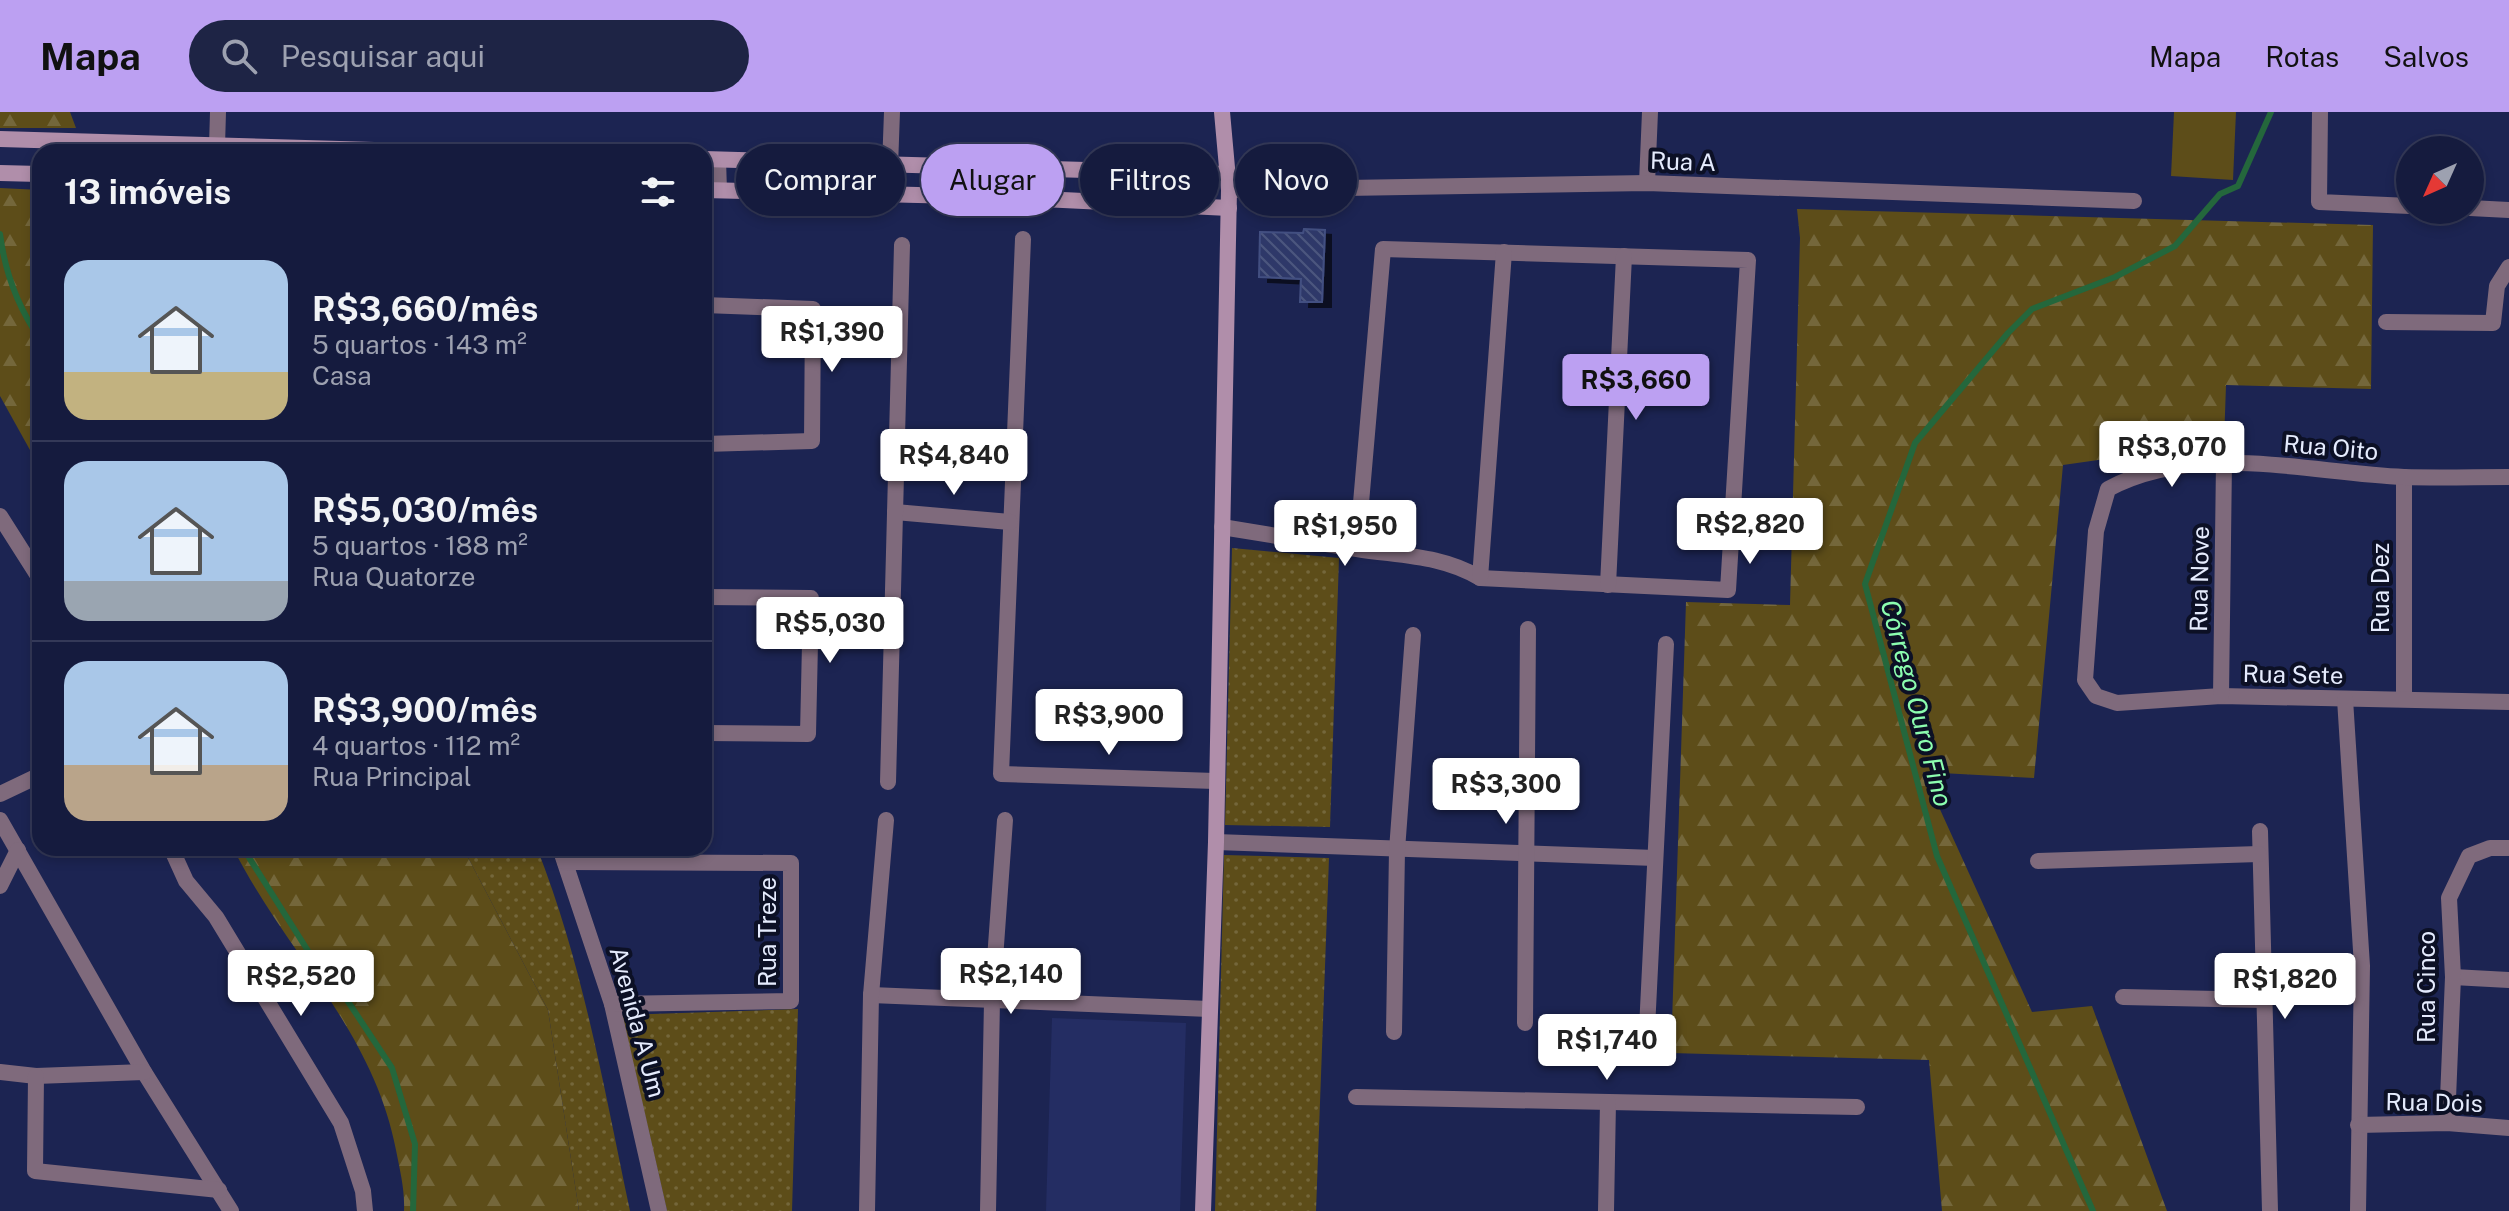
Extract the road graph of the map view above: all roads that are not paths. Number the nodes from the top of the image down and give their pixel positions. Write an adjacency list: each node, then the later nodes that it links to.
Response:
1 (218, 112): 8 (street)
2 (892, 112): 9 (street)
3 (1222, 112): 15 (street)
4 (1650, 112): 16 (street)
5 (2320, 112): 21 (street)
6 (2, 139): 7 (street)
7 (103, 144)
8 (217, 144)
9 (891, 144)
10 (712, 160): 11 (street, Rua A)
11 (736, 161)
12 (905, 166): 15 (street, Rua A)
13 (2, 173): 14 (street)
14 (32, 174)
15 (1228, 182): 16 (street, Rua A); 22 (street)
16 (1647, 183): 20 (street, Rua A)
17 (712, 190): 18 (street)
18 (736, 191)
19 (905, 195): 22 (street)
20 (2134, 201)
21 (2396, 205)
22 (1229, 208): 39 (street)
23 (2484, 209): 24 (street)
24 (2509, 210)
25 (1023, 239): 38 (street)
26 (902, 245): 36 (street)
27 (1504, 252): 28 (street); 40 (street); 42 (street)
28 (1624, 256): 43 (street); 43 (street)
29 (2509, 267): 31 (street)
30 (712, 305): 32 (street)
31 (2386, 322)
32 (712, 444)
33 (2224, 462): 34 (street, Rua Oito); 48 (street, Rua Oito); 49 (street, Rua Nove)
34 (2404, 477): 35 (street, Rua Oito); 50 (street, Rua Dez)
35 (2509, 477)
36 (895, 512): 38 (street); 56 (street)
37 (0, 516): 41 (street)
38 (1010, 522): 55 (street)
39 (1222, 527): 40 (street); 55 (street)
40 (1357, 549): 42 (street)
41 (32, 566)
42 (1480, 578): 43 (street)
43 (1608, 585)
44 (712, 597): 53 (street)
45 (1528, 629): 70 (street)
46 (1413, 635): 65 (street)
47 (1666, 644): 71 (street)
48 (2085, 680): 49 (street, Rua Sete)
49 (2221, 696): 51 (street, Rua Sete)
50 (2404, 698): 51 (street, Rua Sete); 52 (street, Rua Sete)
51 (2345, 699): 92 (street)
52 (2509, 702)
53 (712, 733)
54 (32, 779): 57 (street)
55 (1215, 781): 62 (street)
56 (888, 782)
57 (0, 794)
58 (0, 820): 64 (street)
59 (886, 820): 76 (street)
60 (1005, 820): 79 (street)
61 (2260, 831): 66 (street)
62 (1216, 842): 65 (street); 81 (street)
63 (2509, 848): 74 (street, Rua Cinco)
64 (18, 850): 73 (street); 86 (street)
65 (1397, 850): 70 (street); 84 (street)
66 (2259, 854): 72 (street); 78 (street)
67 (175, 856): 96 (street)
68 (563, 856): 80 (street, Avenida A Um)
69 (592, 856): 80 (street, Rua Treze)
70 (1526, 856): 71 (street); 82 (street)
71 (1655, 858): 83 (street)
72 (2038, 861)
73 (0, 886)
74 (2453, 977): 75 (street); 91 (street, Rua Cinco)
75 (2509, 980)
76 (871, 995): 79 (street); 98 (street)
77 (2123, 997): 78 (street)
78 (2265, 1000): 102 (street)
79 (992, 1001): 81 (street); 99 (street)
80 (612, 1004): 97 (street, Avenida A Um)
81 (1209, 1009): 100 (street)
82 (1525, 1023)
83 (1647, 1029)
84 (1394, 1032)
85 (0, 1072): 87 (street)
86 (144, 1072): 87 (street); 94 (street)
87 (36, 1076): 94 (street)
88 (1356, 1097): 89 (street)
89 (1608, 1102): 90 (street); 101 (street)
90 (1857, 1107)
91 (2447, 1123): 92 (street, Rua Dois); 93 (street, Rua Dois)
92 (2358, 1125): 103 (street)
93 (2509, 1128)
94 (219, 1190): 95 (street)
95 (231, 1211)
96 (365, 1211)
97 (659, 1211)
98 (867, 1211)
99 (988, 1211)
100 (1203, 1211)
101 (1606, 1211)
102 (2270, 1211)
103 (2358, 1211)

